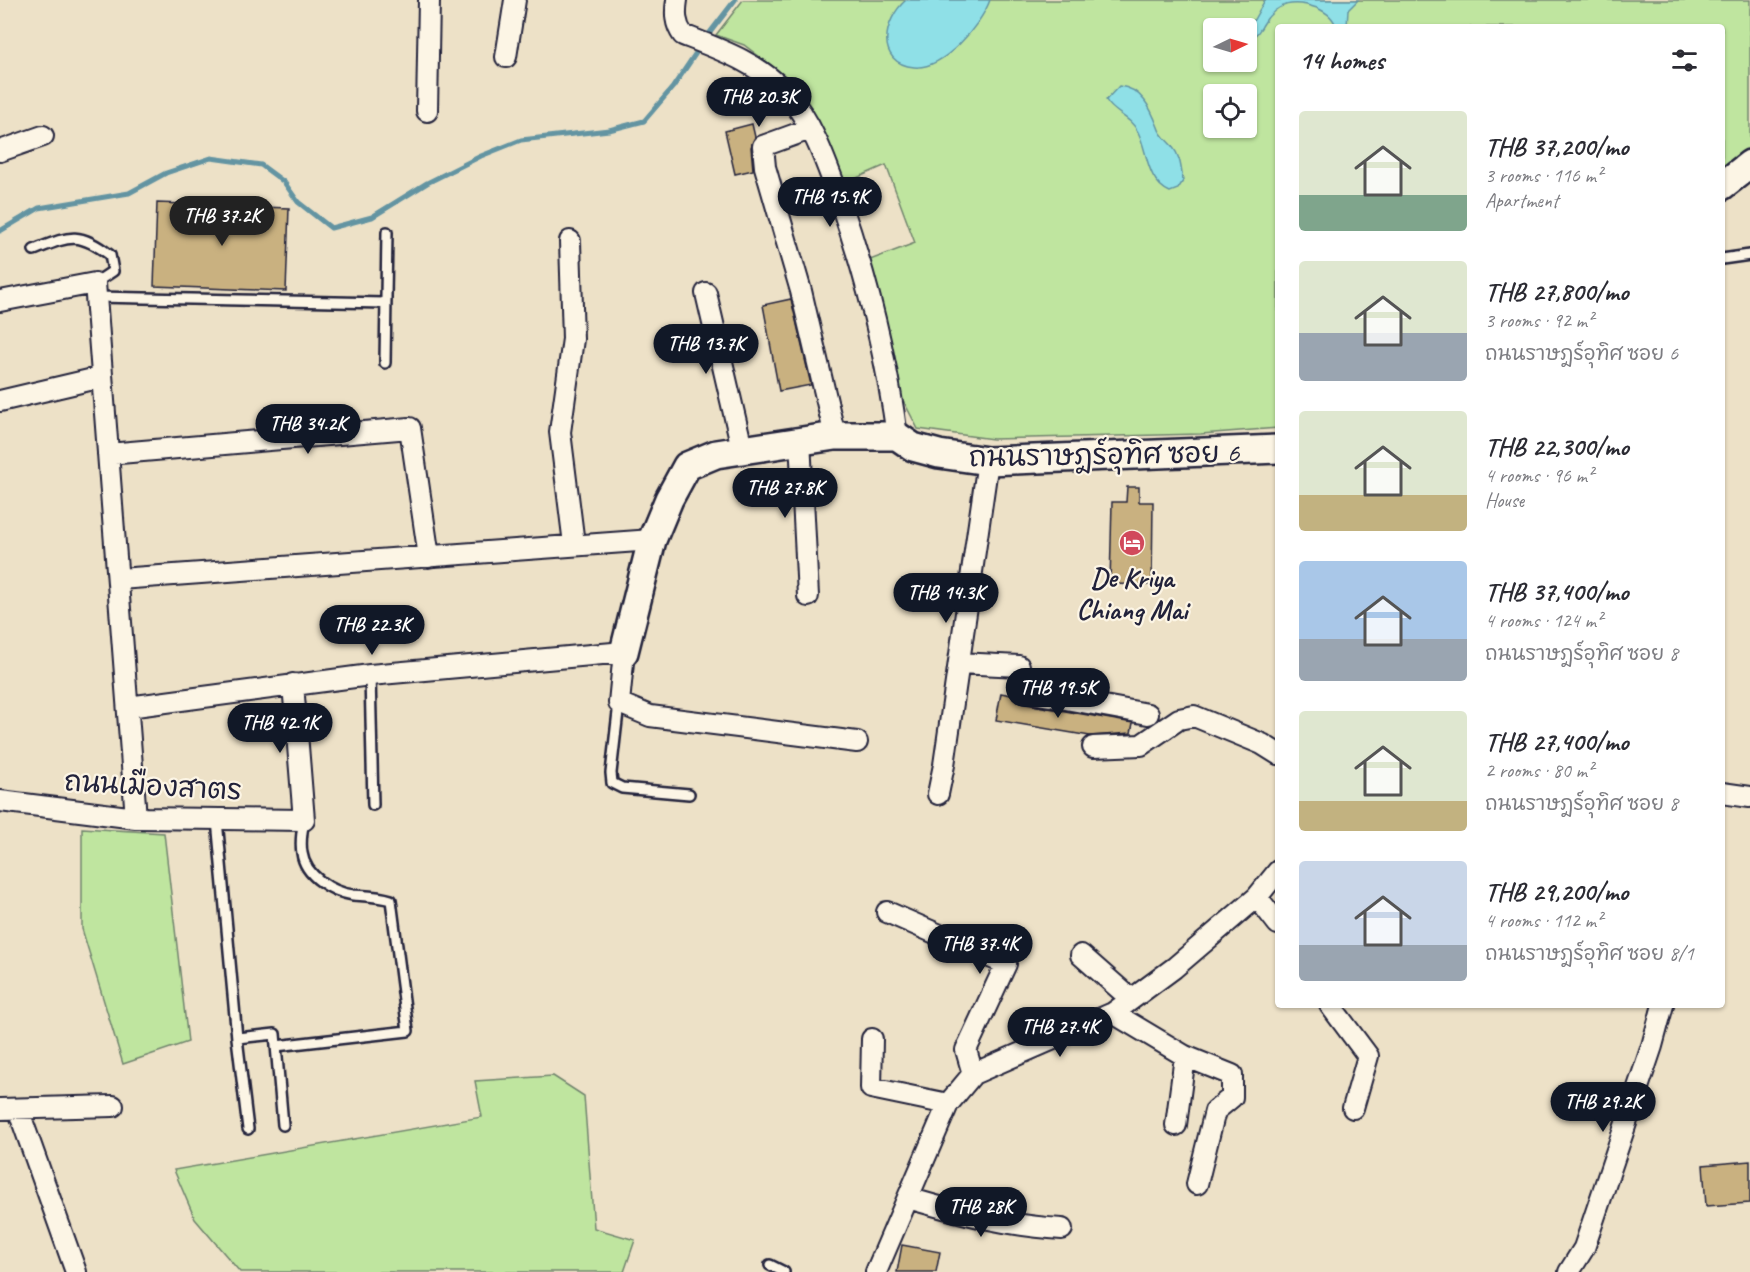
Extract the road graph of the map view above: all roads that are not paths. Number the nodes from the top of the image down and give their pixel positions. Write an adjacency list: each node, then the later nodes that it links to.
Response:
1 (429, 0): 5 (street)
2 (515, 0): 4 (street)
3 (677, 0): 6 (street)
4 (506, 57)
5 (427, 111)
6 (810, 129): 23 (street); 24 (street)
7 (43, 136): 8 (street)
8 (0, 150)
9 (1750, 164): 10 (street)
10 (1725, 184)
11 (387, 232): 19 (lane)
12 (570, 241): 31 (street)
13 (34, 250): 16 (lane)
14 (1750, 255): 15 (lane)
15 (1725, 259)
16 (95, 290): 18 (street); 19 (lane); 21 (street)
17 (706, 293): 26 (street)
18 (0, 301)
19 (385, 303): 20 (lane)
20 (385, 363)
21 (102, 377): 22 (street); 28 (street)
22 (0, 401)
23 (835, 436): 24 (street, ถนนราษฎร์อุทิศ ซอย 6); 25 (street, ถนนราษฎร์อุทิศ ซอย 6)
24 (897, 436): 29 (street, ถนนราษฎร์อุทิศ ซอย 6)
25 (800, 440): 26 (street, ถนนราษฎร์อุทิศ ซอย 6); 34 (street)
26 (742, 448): 30 (street, ถนนราษฎร์อุทิศ ซอย 6)
27 (1275, 449): 29 (street, ถนนราษฎร์อุทิศ ซอย 6)
28 (108, 454): 32 (street); 33 (street)
29 (988, 461): 36 (street)
30 (652, 540): 31 (street); 35 (street)
31 (574, 544): 32 (street)
32 (429, 557): 33 (street)
33 (119, 579): 40 (street)
34 (808, 596)
35 (624, 652): 37 (street); 39 (street)
36 (959, 663): 41 (street); 47 (street)
37 (370, 675): 38 (street); 50 (lane)
38 (293, 684): 40 (street); 53 (street)
39 (619, 703): 42 (street); 46 (lane)
40 (128, 707): 51 (street)
41 (1148, 714)
42 (857, 742)
43 (1093, 747): 44 (street)
44 (1275, 752)
45 (1725, 793): 48 (street)
46 (689, 794)
47 (938, 794)
48 (1750, 797)
49 (0, 801): 51 (street, ถนนเมืองสาตร)
50 (373, 805)
51 (136, 818): 52 (street, ถนนเมืองสาตร)
52 (217, 820): 53 (street, ถนนเมืองสาตร); 63 (lane)
53 (304, 820): 65 (lane)
54 (1275, 875): 55 (street)
55 (1257, 897): 57 (street); 59 (street)
56 (887, 912): 67 (street)
57 (1275, 920)
58 (1081, 955): 59 (street)
59 (1131, 999): 62 (street)
60 (1332, 1008): 70 (street)
61 (1662, 1008): 82 (street)
62 (1113, 1013): 66 (street); 67 (street)
63 (237, 1038): 65 (lane); 74 (lane)
64 (872, 1039): 68 (street)
65 (276, 1046): 72 (lane)
66 (1185, 1056): 73 (street); 75 (street)
67 (973, 1074): 68 (street)
68 (948, 1104): 76 (street)
69 (113, 1106): 71 (street)
70 (1353, 1108)
71 (9, 1109): 79 (street)
72 (283, 1125)
73 (1176, 1125)
74 (248, 1129)
75 (1197, 1184)
76 (908, 1198): 77 (street); 81 (street)
77 (1062, 1229)
78 (770, 1265): 80 (lane)
79 (76, 1272)
80 (784, 1272)
81 (876, 1272)
82 (1569, 1272)

